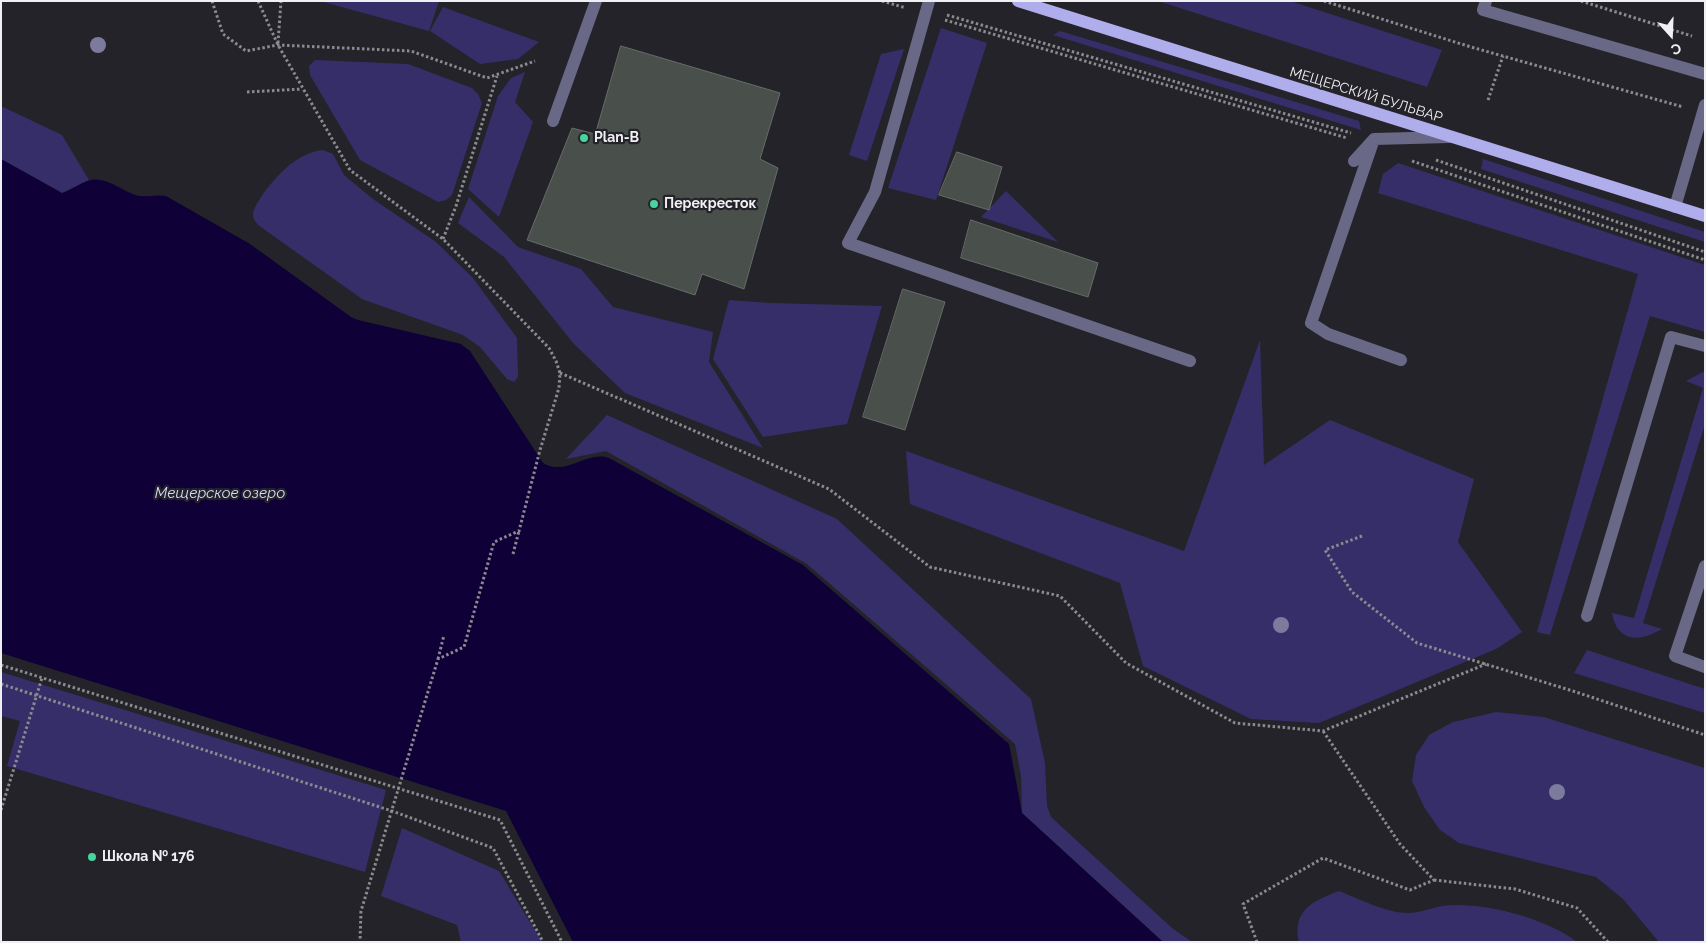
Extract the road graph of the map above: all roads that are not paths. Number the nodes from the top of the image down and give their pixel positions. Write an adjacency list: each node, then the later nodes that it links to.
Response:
1 (596, 1): 7 (lane)
2 (1018, 1): 8 (main road, МЕЩЕРСКИЙ БУЛЬВАР)
3 (1486, 1): 5 (lane)
4 (927, 8): 15 (lane)
5 (1705, 74)
6 (1704, 109): 11 (lane)
7 (553, 121)
8 (1449, 137): 9 (lane); 11 (main road, МЕЩЕРСКИЙ БУЛЬВАР)
9 (1371, 142): 10 (lane); 14 (lane)
10 (1354, 161)
11 (1675, 206): 12 (main road, МЕЩЕРСКИЙ БУЛЬВАР)
12 (1705, 216)
13 (1705, 346): 17 (lane)
14 (1402, 360)
15 (1190, 361)
16 (1705, 566): 18 (lane)
17 (1587, 616)
18 (1705, 666)

